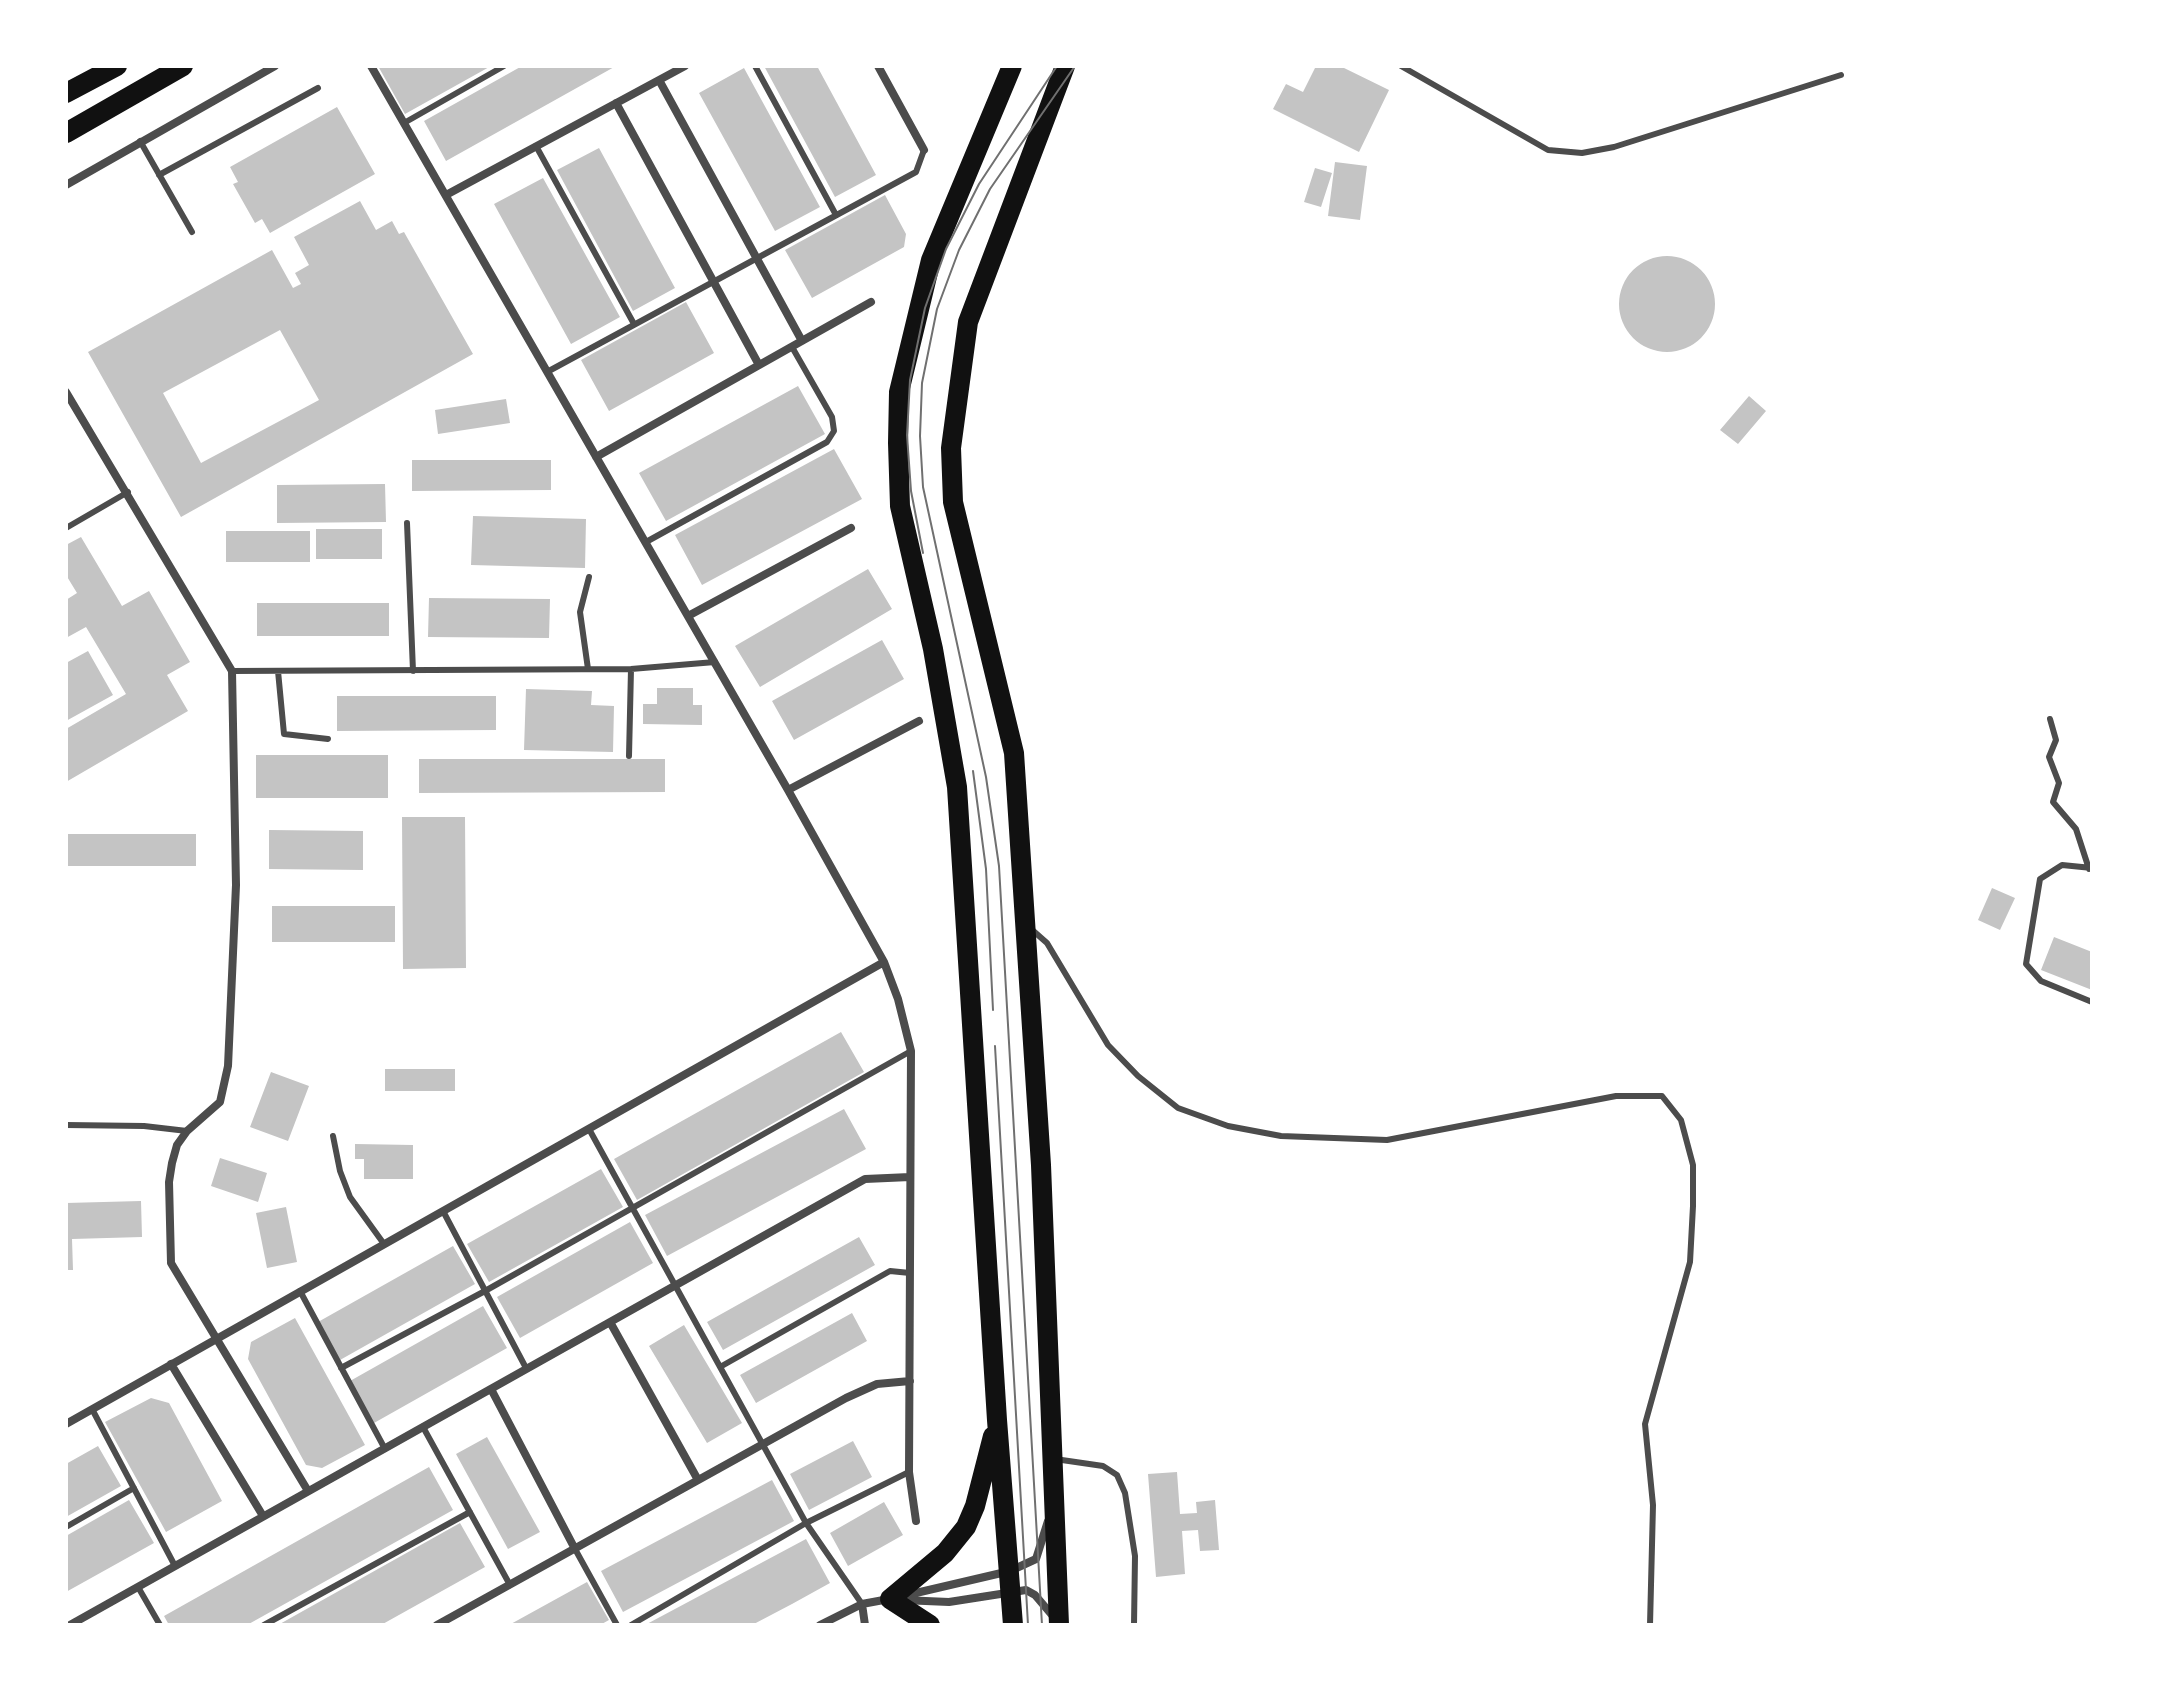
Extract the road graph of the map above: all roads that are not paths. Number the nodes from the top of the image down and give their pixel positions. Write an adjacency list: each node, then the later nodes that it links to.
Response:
1 (117, 66): 15 (highway)
2 (183, 66): 18 (highway)
3 (275, 66): 19 (street)
4 (371, 66): 17 (street)
5 (504, 66): 17 (lane)
6 (685, 66): 13 (street)
7 (755, 66): 25 (lane)
8 (878, 66): 21 (street)
9 (1012, 66): 82 (highway)
10 (1065, 66): 57 (highway)
11 (1401, 66): 12 (lane)
12 (1841, 75)
13 (659, 80): 16 (street); 27 (street)
14 (318, 88): 22 (lane)
15 (66, 93)
16 (616, 103): 20 (street); 28 (street)
17 (404, 123): 24 (street)
18 (66, 133)
19 (140, 141): 22 (lane); 23 (street)
20 (536, 146): 24 (street); 30 (lane)
21 (924, 150): 25 (lane)
22 (159, 175): 26 (lane)
23 (66, 185)
24 (446, 195): 34 (street)
25 (836, 215): 27 (lane)
26 (192, 232)
27 (756, 258): 28 (lane); 31 (street)
28 (714, 282): 30 (lane); 33 (street)
29 (871, 302): 31 (street)
30 (634, 324): 34 (lane)
31 (802, 341): 32 (street)
32 (792, 347): 33 (street); 42 (lane)
33 (759, 365): 36 (street)
34 (547, 372): 36 (street)
35 (66, 392): 37 (street)
36 (596, 457): 42 (street)
37 (129, 492): 40 (lane); 48 (street)
38 (66, 518): 40 (lane)
39 (407, 523): 50 (lane)
40 (68, 527)
41 (851, 528): 44 (street)
42 (646, 542): 44 (street)
43 (589, 577): 46 (lane)
44 (688, 616): 45 (street)
45 (715, 662): 47 (lane); 55 (street)
46 (588, 669): 47 (lane); 50 (lane)
47 (631, 669): 54 (lane)
48 (232, 671): 49 (lane); 63 (street)
49 (278, 671): 50 (lane); 53 (lane)
50 (413, 671)
51 (2050, 719): 56 (lane)
52 (919, 721): 55 (street)
53 (328, 739)
54 (629, 756)
55 (788, 790): 58 (street)
56 (2090, 869): 59 (lane)
57 (1023, 923): 87 (highway); 118 (lane)
58 (884, 962): 60 (street); 62 (street)
59 (2092, 1002)
60 (911, 1051): 65 (street); 66 (lane)
61 (66, 1125): 63 (lane)
62 (589, 1129): 66 (lane); 67 (street)
63 (187, 1131): 74 (street)
64 (333, 1136): 68 (lane)
65 (910, 1177): 69 (street); 70 (street)
66 (632, 1207): 70 (lane); 72 (lane)
67 (443, 1211): 68 (street); 72 (lane)
68 (384, 1244): 71 (street)
69 (910, 1273): 76 (lane); 79 (street)
70 (676, 1285): 73 (street); 76 (lane)
71 (300, 1291): 74 (street); 77 (lane)
72 (485, 1291): 77 (lane); 78 (lane)
73 (610, 1322): 78 (street); 89 (street)
74 (216, 1339): 75 (street); 91 (street)
75 (171, 1364): 81 (street); 94 (street)
76 (720, 1367): 85 (lane)
77 (341, 1368): 86 (lane)
78 (526, 1368): 80 (street)
79 (910, 1381): 85 (street); 88 (street)
80 (491, 1389): 84 (street); 98 (street)
81 (92, 1409): 83 (street); 90 (lane)
82 (997, 1420): 100 (highway); 104 (highway)
83 (66, 1424)
84 (423, 1427): 86 (street); 93 (lane)
85 (763, 1445): 89 (street); 96 (lane)
86 (385, 1449): 91 (street)
87 (1055, 1459): 92 (highway); 117 (lane)
88 (909, 1472): 95 (street); 96 (lane)
89 (698, 1480): 98 (street)
90 (134, 1488): 97 (lane); 99 (lane)
91 (308, 1491): 94 (street)
92 (1056, 1497): 100 (street); 116 (highway)
93 (470, 1512): 101 (lane); 108 (lane)
94 (263, 1516): 99 (street)
95 (916, 1521)
96 (806, 1523): 105 (lane); 111 (lane)
97 (66, 1527)
98 (575, 1549): 101 (street); 110 (lane)
99 (175, 1566): 102 (street)
100 (1010, 1571): 103 (highway); 104 (street)
101 (510, 1585): 109 (street)
102 (138, 1587): 106 (street); 107 (lane)
103 (1011, 1592): 104 (street); 115 (highway); 116 (street)
104 (890, 1599): 105 (street); 114 (highway)
105 (862, 1604): 112 (street); 113 (street)
106 (70, 1625)
107 (160, 1625)
108 (264, 1625)
109 (437, 1625)
110 (617, 1625)
111 (631, 1625)
112 (820, 1625)
113 (865, 1625)
114 (930, 1625)
115 (1013, 1625)
116 (1058, 1625)
117 (1134, 1625)
118 (1650, 1625)

